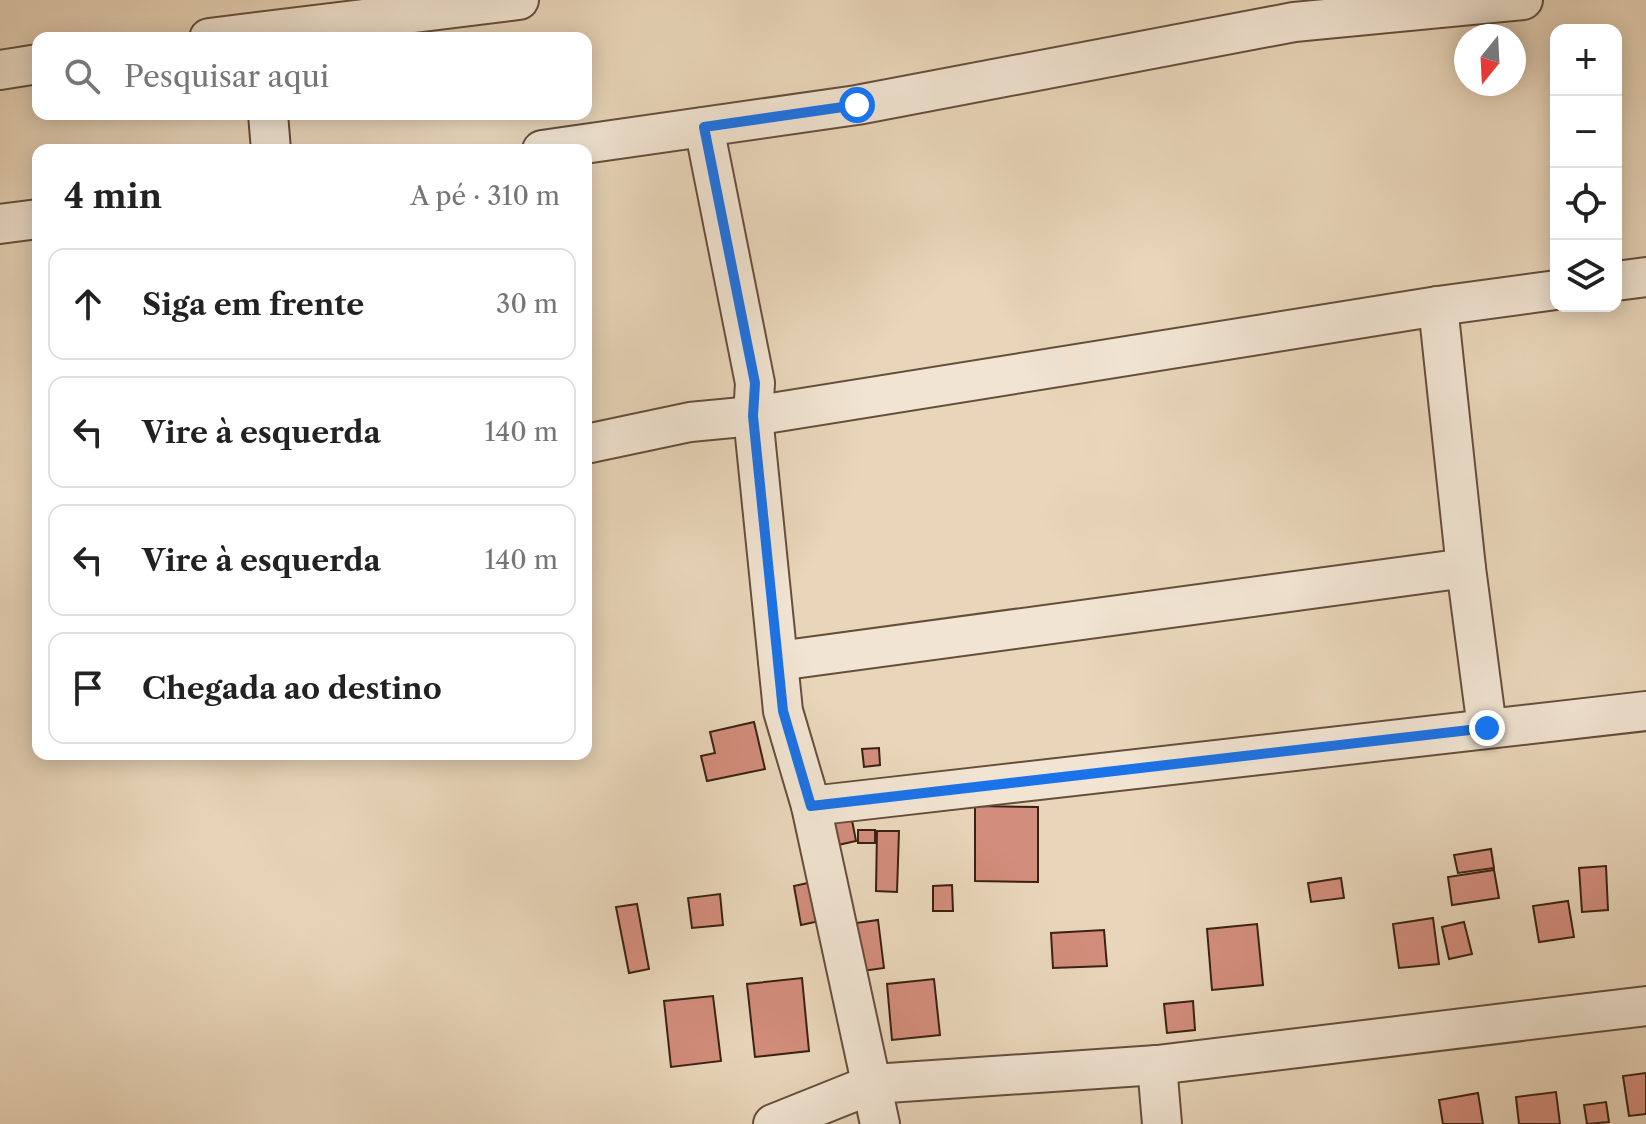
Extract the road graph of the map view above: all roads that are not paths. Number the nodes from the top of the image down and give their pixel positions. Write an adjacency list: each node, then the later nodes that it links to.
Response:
1 (519, 0): 5 (street)
2 (1256, 0): 4 (street)
3 (1503, 1): 4 (street)
4 (1294, 22): 10 (street)
5 (259, 23): 6 (street)
6 (229, 32)
7 (32, 65): 8 (street)
8 (0, 70)
9 (268, 120): 11 (street)
10 (704, 127): 12 (street); 19 (street)
11 (270, 144)
12 (584, 144)
13 (32, 220): 14 (street)
14 (0, 224)
15 (1646, 277): 16 (street)
16 (1622, 280)
17 (1550, 291): 18 (street)
18 (1438, 306): 19 (street); 21 (street)
19 (753, 416): 20 (street); 22 (street)
20 (592, 443)
21 (1466, 568): 22 (street); 24 (street)
22 (778, 661): 25 (street)
23 (1646, 711): 24 (street)
24 (1487, 728): 25 (street)
25 (811, 806): 28 (street)
26 (1646, 1006): 27 (street)
27 (1157, 1065): 28 (street); 31 (street)
28 (873, 1084): 29 (street); 30 (street)
29 (773, 1124)
30 (880, 1124)
31 (1162, 1124)

